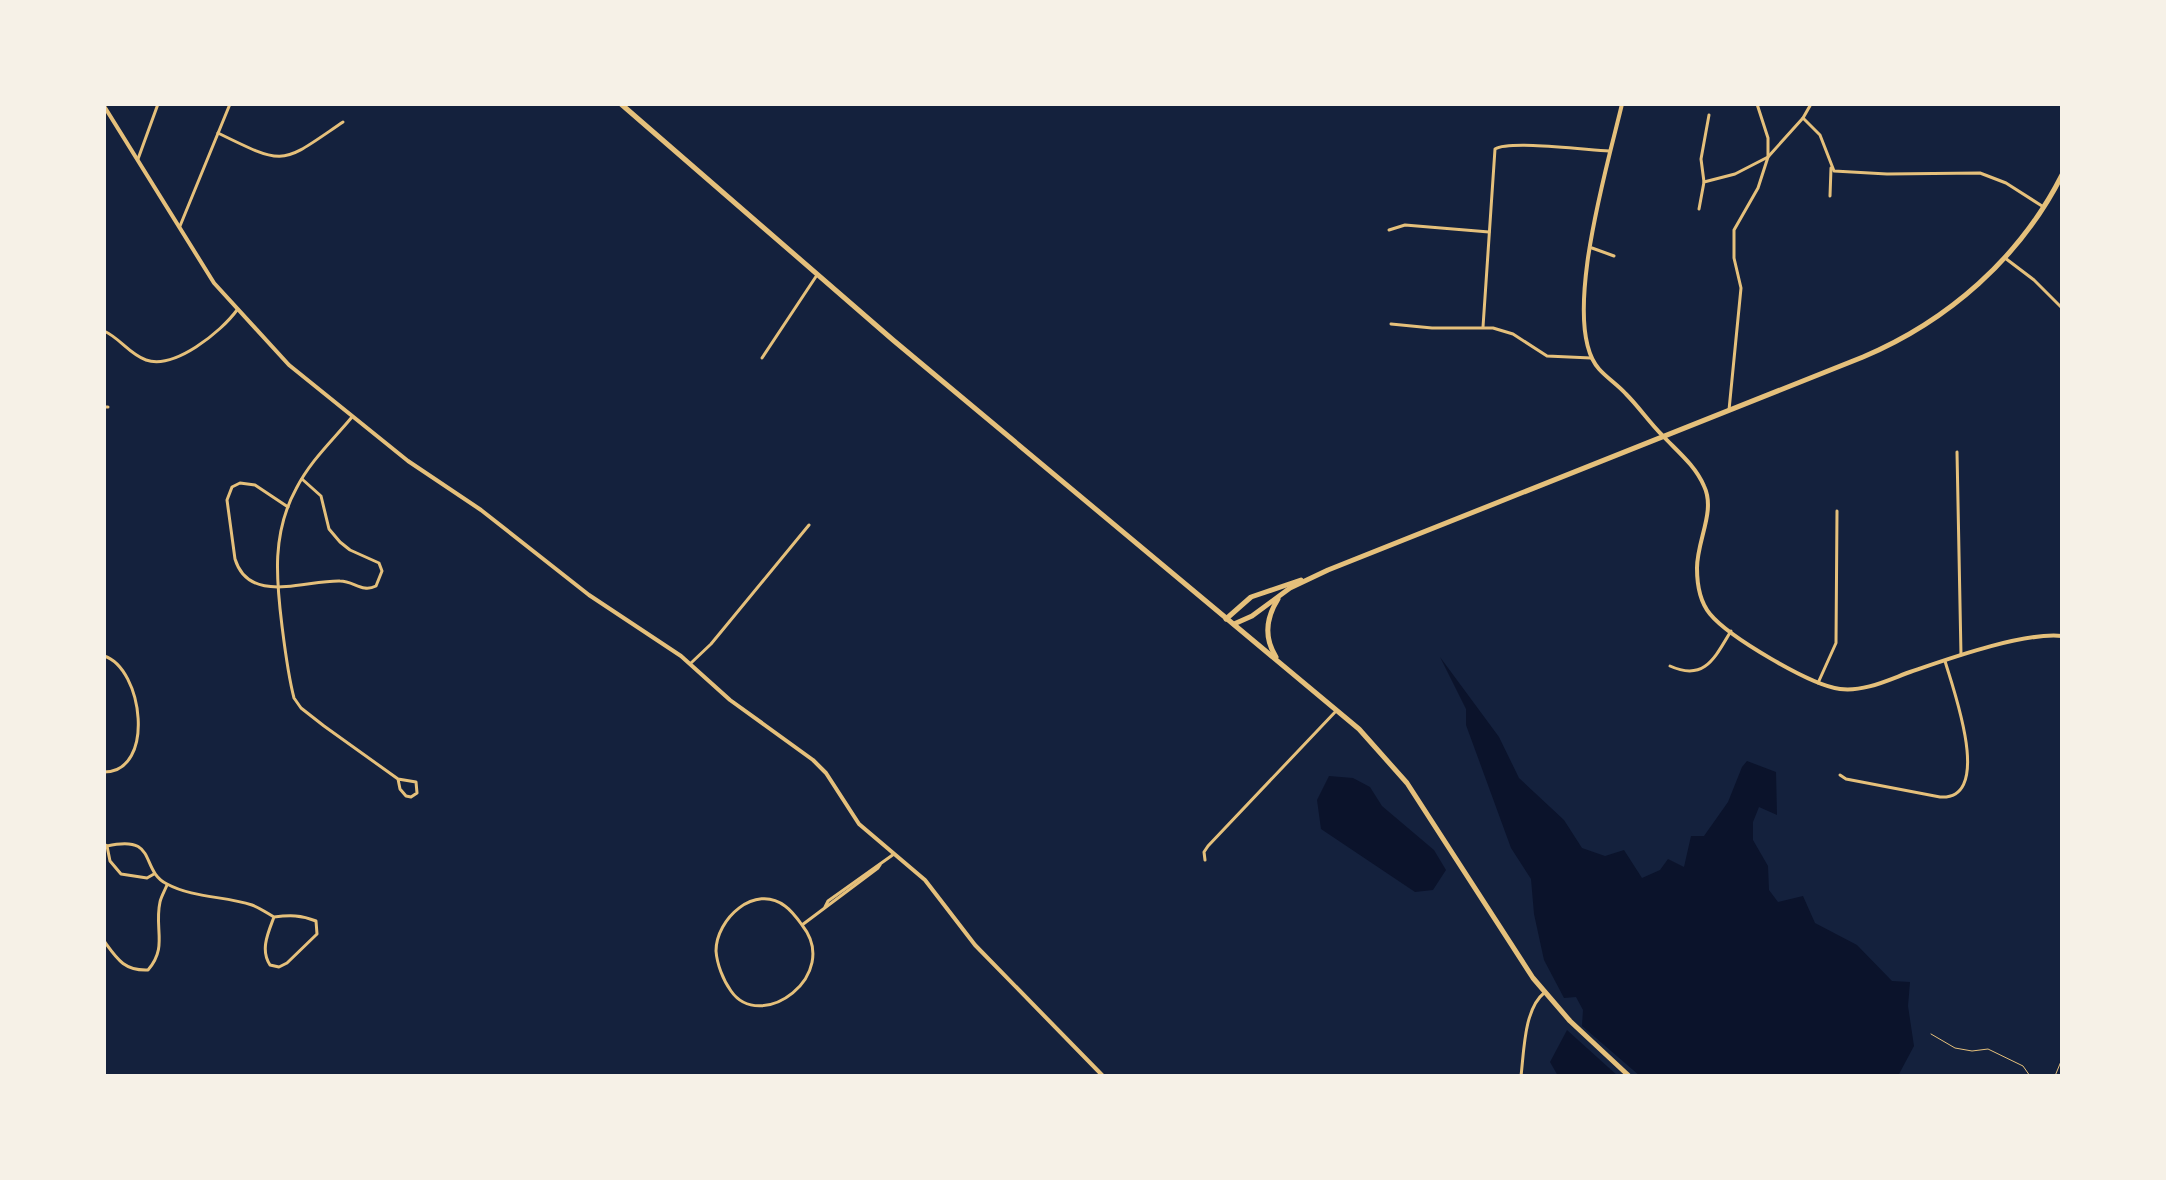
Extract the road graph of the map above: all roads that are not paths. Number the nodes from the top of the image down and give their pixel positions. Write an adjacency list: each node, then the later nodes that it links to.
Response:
1 (158, 104): 14 (street)
2 (230, 104): 11 (street)
3 (621, 104): 27 (main road)
4 (1622, 104): 12 (street)
5 (1757, 104): 13 (street)
6 (1811, 104): 9 (street)
7 (104, 106): 14 (street)
8 (1709, 115): 17 (street)
9 (1803, 118): 13 (street); 15 (street)
10 (343, 122): 11 (street)
11 (218, 133): 21 (street)
12 (1609, 151): 23 (street); 24 (street)
13 (1768, 157): 17 (street); 35 (street)
14 (138, 159): 21 (street)
15 (1831, 168): 18 (street); 19 (street)
16 (2062, 176): 19 (main road)
17 (1704, 182): 20 (street)
18 (1830, 196)
19 (2044, 207): 26 (main road)
20 (1699, 209)
21 (180, 226): 29 (street)
22 (1389, 230): 23 (street)
23 (1489, 232): 31 (street)
24 (1592, 248): 25 (street); 34 (street)
25 (1614, 256)
26 (2004, 257): 28 (street); 35 (main road)
27 (818, 274): 33 (street); 46 (main road)
28 (2062, 308)
29 (237, 310): 32 (street); 36 (street)
30 (1391, 324): 31 (street)
31 (1483, 327): 34 (street)
32 (104, 331)
33 (762, 358)
34 (1591, 358): 37 (street)
35 (1729, 410): 37 (main road)
36 (352, 417): 39 (street); 53 (street)
37 (1662, 435): 43 (main road); 48 (street)
38 (1957, 452): 50 (street)
39 (302, 479): 40 (street); 44 (street)
40 (288, 507): 44 (street); 44 (street)
41 (1837, 511): 56 (street)
42 (809, 525): 53 (street)
43 (1314, 577): 45 (main road); 46 (main road)
44 (277, 587): 60 (street)
45 (1285, 590): 47 (main road); 55 (main road)
46 (1226, 619): 47 (main road)
47 (1233, 624): 55 (main road)
48 (1731, 631): 54 (street); 56 (street)
49 (2062, 636): 50 (street)
50 (1961, 655): 52 (street)
51 (104, 656): 58 (street)
52 (1945, 661): 56 (street); 59 (street)
53 (691, 663): 62 (street)
54 (1670, 666)
55 (1285, 667): 57 (main road)
56 (1818, 683)
57 (1337, 710): 63 (street); 69 (main road)
58 (104, 772)
59 (1840, 775)
60 (398, 779): 60 (street)
61 (106, 845): 64 (street); 64 (street)
62 (895, 854): 67 (street); 70 (street)
63 (1205, 860)
64 (154, 874): 65 (street)
65 (167, 885): 66 (street); 68 (street)
66 (274, 917): 66 (street)
67 (802, 925): 67 (street)
68 (104, 941)
69 (1544, 993): 71 (street); 72 (main road)
70 (1103, 1076)
71 (1521, 1076)
72 (1629, 1076)

